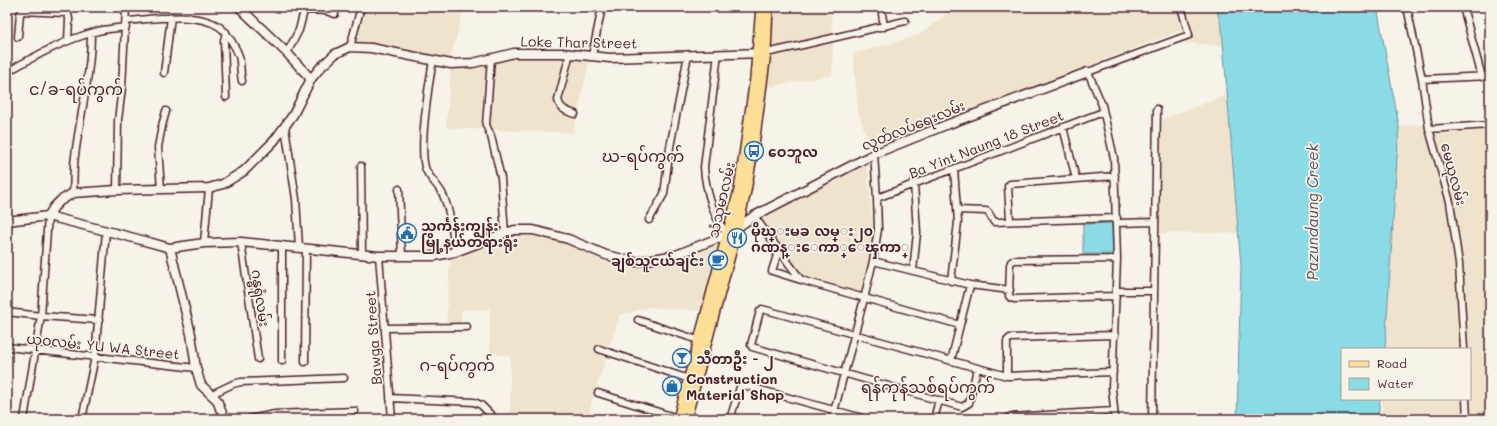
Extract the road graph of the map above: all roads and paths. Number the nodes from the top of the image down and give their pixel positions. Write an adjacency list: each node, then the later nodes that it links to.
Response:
1 (126, 7): 15 (street)
2 (239, 7): 22 (street)
3 (361, 7): 21 (street)
4 (602, 7): 27 (street)
5 (761, 7): 24 (main road, သံသုမာလမ်း)
6 (768, 7): 24 (main road, သံသုမာလမ်း)
7 (881, 7): 16 (street)
8 (1182, 7): 32 (street)
9 (1406, 7): 35 (street, မေယုလမ်း)
10 (1463, 7): 34 (street)
11 (305, 8): 12 (street); 22 (street)
12 (335, 14)
13 (171, 17): 15 (street); 17 (street); 31 (street)
14 (905, 21): 16 (street)
15 (126, 24): 18 (street); 56 (street)
16 (884, 26): 24 (street)
17 (226, 32): 37 (street); 38 (street)
18 (91, 33): 20 (street); 57 (street)
19 (18, 37): 20 (street)
20 (68, 42): 30 (street)
21 (350, 47): 29 (street, Loke Thar Street); 36 (street)
22 (287, 53): 36 (street)
23 (570, 53): 27 (street, Loke Thar Street); 28 (street, Loke Thar Street); 42 (street)
24 (762, 53): 25 (street, Loke Thar Street); 67 (main road, သံသုမာလမ်း); 70 (main road, သံသုမာလမ်း)
25 (718, 54): 26 (street, Loke Thar Street); 70 (street)
26 (688, 55): 27 (street, Loke Thar Street); 62 (street)
27 (592, 56)
28 (491, 59): 29 (street, Loke Thar Street); 69 (street)
29 (434, 60): 77 (street)
30 (7, 72)
31 (164, 72)
32 (1088, 72): 41 (street); 47 (street, လွတ်လပ်ရေးလမ်း)
33 (1490, 76): 34 (street)
34 (1482, 77): 35 (street)
35 (1422, 79): 46 (street, မေယုလမ်း)
36 (311, 80): 44 (street)
37 (242, 81)
38 (226, 96)
39 (1157, 109): 66 (street)
40 (166, 111): 54 (street)
41 (1103, 112): 45 (street, Ba Yint Naung 18 Street); 50 (street)
42 (575, 114)
43 (1490, 125): 46 (street)
44 (285, 127): 53 (street); 74 (street)
45 (1063, 127): 49 (street, Ba Yint Naung 18 Street); 51 (street)
46 (1429, 129): 103 (street, မေယုလမ်း)
47 (874, 154): 58 (street); 61 (street, လွတ်လပ်ရေးလမ်း)
48 (361, 166): 78 (street)
49 (954, 169): 52 (street, Ba Yint Naung 18 Street); 59 (street)
50 (1115, 176): 51 (street); 63 (street)
51 (1076, 179): 65 (street)
52 (914, 184): 58 (street, Ba Yint Naung 18 Street); 83 (street)
53 (209, 188): 54 (street); 72 (street)
54 (161, 189): 56 (street)
55 (399, 189): 80 (street)
56 (117, 190): 57 (street)
57 (73, 193): 60 (street)
58 (877, 198): 82 (street)
59 (957, 210): 65 (street); 85 (street)
60 (48, 216): 64 (street); 68 (street); 92 (street)
61 (754, 216): 67 (street, လွတ်လပ်ရေးလမ်း); 76 (street)
62 (649, 220)
63 (1117, 220): 65 (street); 66 (street); 81 (street)
64 (7, 221)
65 (1010, 221)
66 (1155, 222): 88 (street)
67 (738, 226): 70 (street, လွတ်လပ်ရေးလမ်း); 100 (main road, သံသုမာလမ်း)
68 (106, 231): 75 (street); 93 (street)
69 (504, 232): 70 (street, လွတ်လပ်ရေးလမ်း); 77 (street, လွတ်လပ်ရေးလမ်း)
70 (728, 234): 100 (main road, သံသုမာလမ်း)
71 (241, 242): 72 (street, လွတ်လပ်ရေးလမ်း); 73 (street, လွတ်လပ်ရေးလမ်း); 106 (street, ဂန္ဓရုံလမ်း)
72 (204, 243): 75 (street, လွတ်လပ်ရေးလမ်း)
73 (282, 246): 74 (street, လွတ်လပ်ရေးလမ်း); 107 (street)
74 (303, 247): 78 (street, လွတ်လပ်ရေးလမ်း); 109 (street)
75 (170, 248): 110 (street)
76 (779, 249): 84 (street); 84 (street)
77 (455, 252): 80 (street, လွတ်လပ်ရေးလမ်း)
78 (362, 255): 79 (street, လွတ်လပ်ရေးလမ်း)
79 (379, 256): 80 (street, လွတ်လပ်ရေးလမ်း); 97 (street, Bawga Street)
80 (402, 256)
81 (1117, 259): 87 (street); 89 (street)
82 (873, 261): 83 (street); 90 (street)
83 (913, 271): 85 (street)
84 (801, 280): 90 (street)
85 (951, 281): 86 (street)
86 (970, 285): 87 (street); 95 (street)
87 (1010, 290): 89 (street)
88 (1154, 291): 89 (street); 138 (street)
89 (1116, 294): 99 (street)
90 (864, 299): 95 (street); 98 (street)
91 (7, 312): 92 (street)
92 (41, 316): 93 (street); 104 (street)
93 (98, 320): 105 (street)
94 (638, 320): 100 (street)
95 (960, 325): 108 (street)
96 (467, 327): 97 (street)
97 (384, 328): 119 (street, Bawga Street)
98 (854, 335): 108 (street); 113 (street); 113 (street)
99 (1115, 335): 112 (street); 114 (street)
100 (703, 341): 116 (main road, သံသုမာလမ်း)
101 (7, 347): 104 (street, ယုဝလမ်း YU WA Street)
102 (599, 348): 116 (street)
103 (1464, 348)
104 (35, 350): 105 (street, ယုဝလမ်း YU WA Street); 126 (street)
105 (95, 357): 110 (street, ယုဝလမ်း YU WA Street); 127 (street)
106 (258, 359)
107 (282, 361)
108 (951, 361): 111 (street)
109 (305, 362)
110 (196, 368): 118 (street)
111 (977, 369): 114 (street); 120 (street)
112 (1113, 372): 114 (street); 124 (street)
113 (844, 373): 120 (street); 122 (street)
114 (1007, 376)
115 (344, 378): 118 (street)
116 (693, 380): 132 (main road, သံသုမာလမ်း)
117 (598, 393): 132 (street)
118 (212, 394): 128 (street)
119 (390, 398): 130 (street, Bawga Street); 131 (street)
120 (939, 400): 136 (street)
121 (1466, 400): 139 (street)
122 (834, 410): 133 (street); 134 (street); 135 (street)
123 (355, 411): 129 (street)
124 (1114, 411): 125 (street); 137 (street)
125 (1007, 418)
126 (24, 419)
127 (82, 419)
128 (224, 419)
129 (249, 419)
130 (392, 419)
131 (495, 419)
132 (681, 419)
133 (731, 419)
134 (832, 419)
135 (866, 419)
136 (934, 419)
137 (1115, 419)
138 (1152, 419)
139 (1467, 419)

